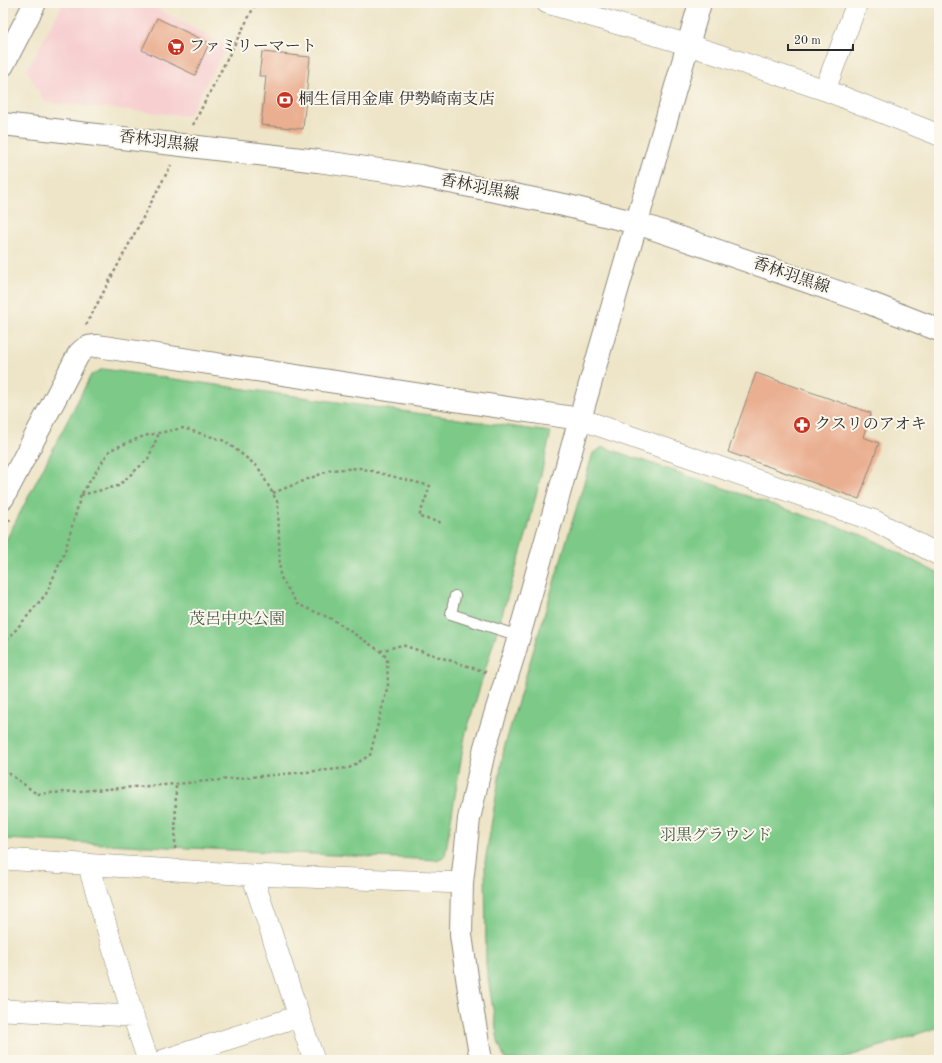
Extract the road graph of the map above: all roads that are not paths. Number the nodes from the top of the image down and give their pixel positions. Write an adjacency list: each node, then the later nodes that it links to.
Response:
1 (35, 3): 6 (main road)
2 (547, 3): 5 (street)
3 (700, 3): 5 (main road)
4 (857, 3): 7 (street)
5 (689, 45): 7 (street); 10 (main road)
6 (3, 65)
7 (825, 90): 9 (street)
8 (3, 124): 10 (main road, 香林羽黒線)
9 (939, 135)
10 (637, 223): 11 (main road, 香林羽黒線); 12 (main road)
11 (939, 330)
12 (580, 419): 13 (main road); 14 (street); 16 (main road)
13 (7, 508)
14 (939, 555)
15 (455, 596): 16 (lane)
16 (519, 636): 20 (main road)
17 (3, 859): 18 (street)
18 (88, 864): 19 (street); 22 (street)
19 (252, 875): 20 (street); 23 (street)
20 (462, 883): 27 (main road)
21 (3, 1010): 22 (street)
22 (133, 1016): 24 (street)
23 (299, 1016): 25 (street); 26 (street)
24 (148, 1060)
25 (164, 1060)
26 (314, 1060)
27 (481, 1060)

